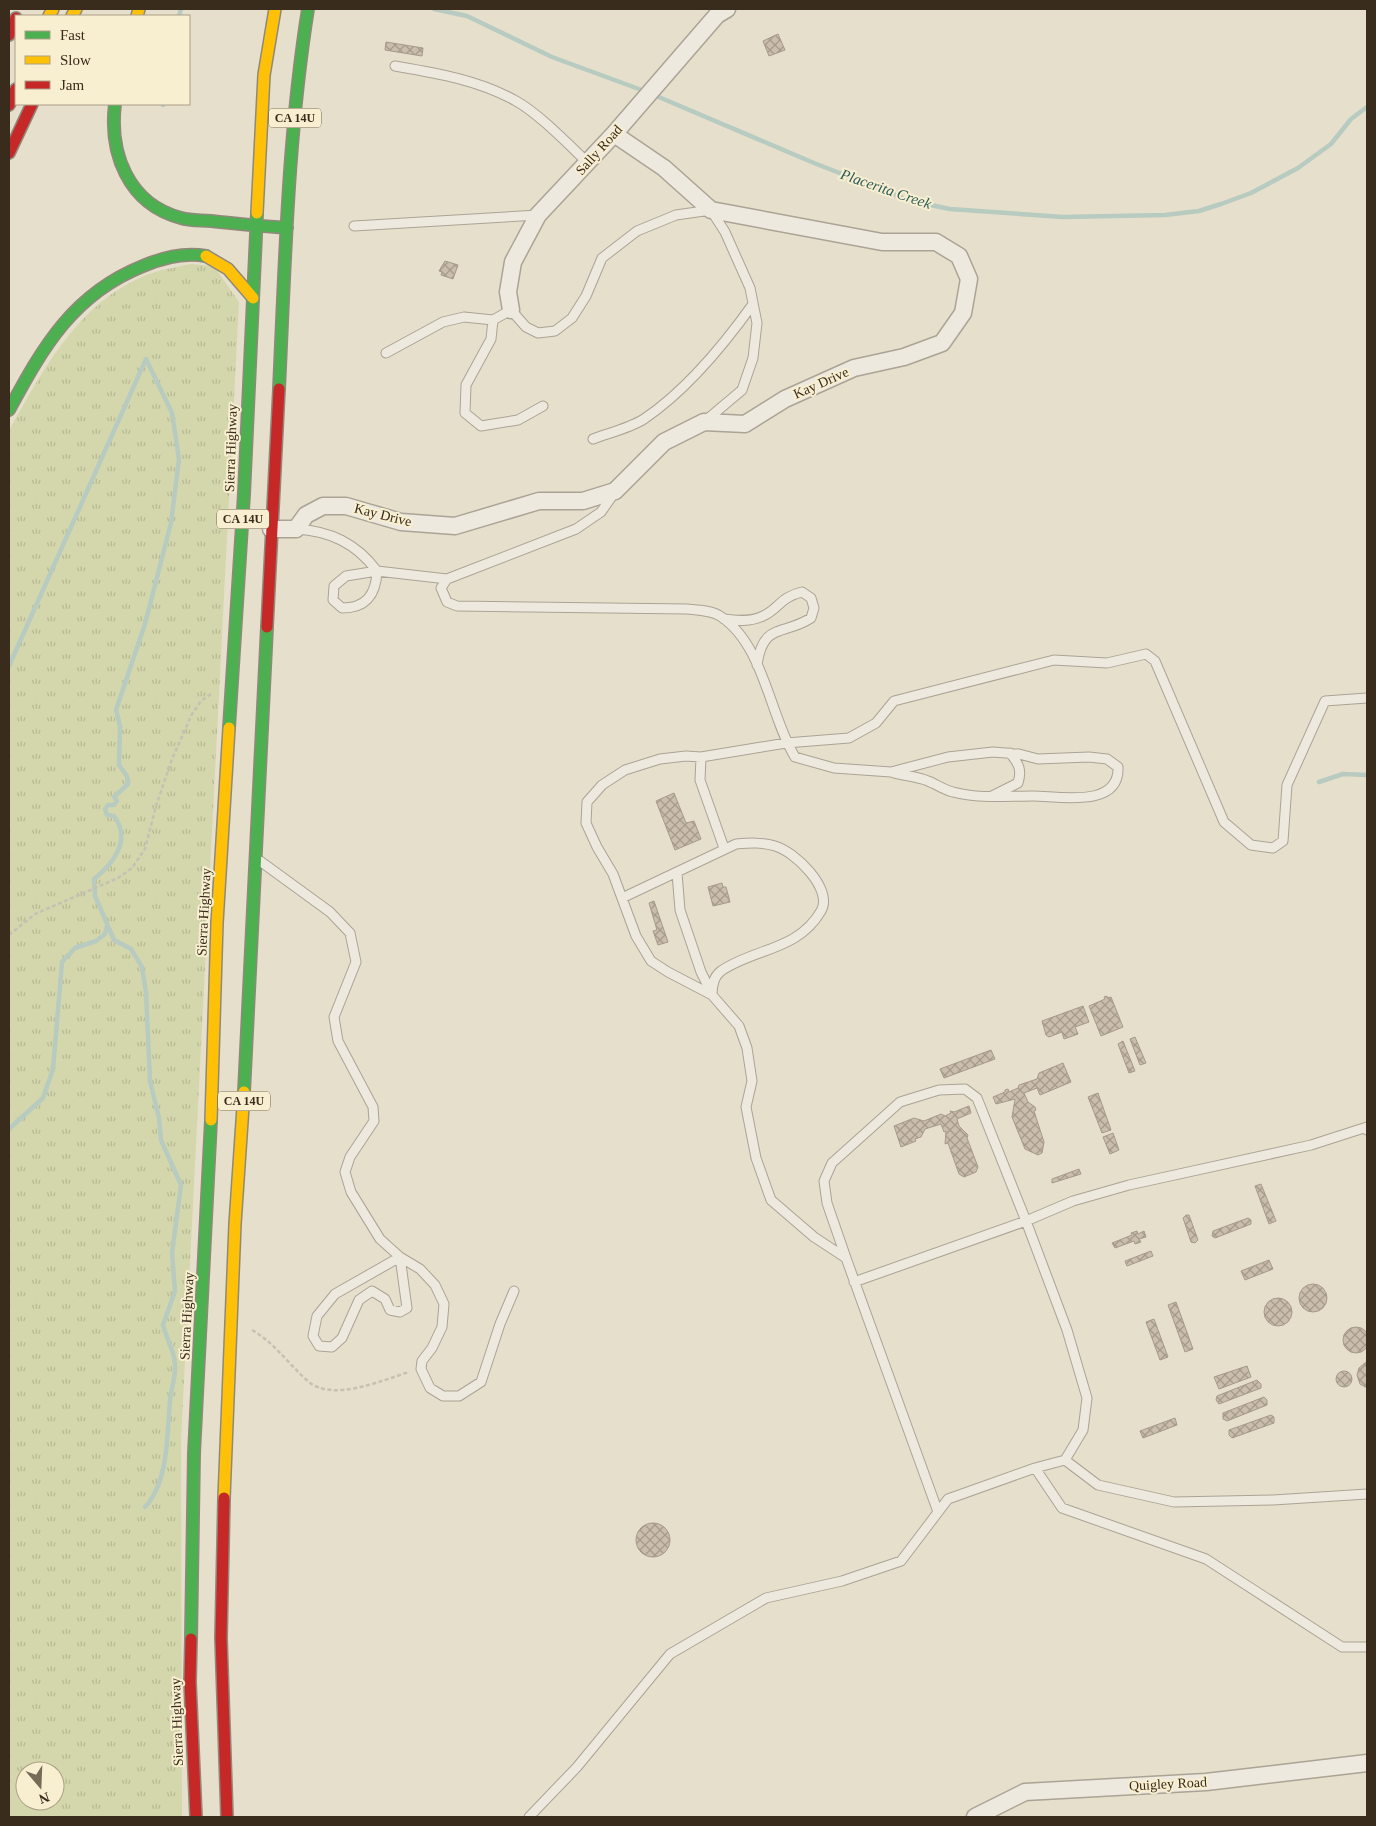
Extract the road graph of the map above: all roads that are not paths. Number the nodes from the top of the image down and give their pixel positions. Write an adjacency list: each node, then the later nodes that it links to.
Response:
1 (275, 9): 16 (main road, Sierra Highway / CA 14U)
2 (308, 9): 18 (main road, CA 14U)
3 (727, 9): 11 (street, Sally Road)
4 (15, 21): 5 (main road)
5 (9, 34)
6 (395, 66): 13 (lane)
7 (15, 91): 8 (main road)
8 (9, 105)
9 (32, 105): 12 (main road)
10 (115, 105): 16 (main road)
11 (614, 134): 13 (street, Sally Road); 14 (street)
12 (9, 152)
13 (588, 164): 15 (street, Sally Road)
14 (711, 210): 20 (lane); 21 (lane); 26 (street, Kay Drive)
15 (538, 216): 17 (lane); 21 (street, Sally Road)
16 (257, 226): 18 (main road); 19 (main road, Sierra Highway / CA 14U)
17 (354, 226)
18 (287, 228): 29 (main road, CA 14U)
19 (253, 298): 25 (main road); 58 (main road, Sierra Highway / CA 14U)
20 (753, 304): 26 (lane); 27 (lane)
21 (511, 310): 22 (lane)
22 (493, 320): 23 (lane); 24 (lane)
23 (386, 353)
24 (543, 406)
25 (9, 410)
26 (704, 422): 28 (street, Kay Drive)
27 (593, 439)
28 (615, 491): 30 (street, Kay Drive); 32 (lane)
29 (271, 529): 30 (street); 42 (main road, CA 14U)
30 (296, 529): 31 (lane)
31 (377, 572): 31 (lane); 32 (lane)
32 (448, 579): 33 (lane)
33 (724, 620): 34 (lane); 34 (lane)
34 (757, 665): 36 (lane)
35 (1367, 698): 36 (lane)
36 (786, 743): 38 (lane); 39 (lane)
37 (1010, 754): 39 (lane); 40 (lane); 40 (lane)
38 (702, 757): 41 (lane); 44 (lane)
39 (891, 772): 40 (lane)
40 (988, 797)
41 (724, 848): 43 (lane); 45 (lane)
42 (252, 858): 48 (lane); 59 (main road, CA 14U)
43 (677, 872): 44 (lane); 45 (lane)
44 (622, 898): 45 (lane)
45 (712, 995): 49 (lane)
46 (1367, 1130): 47 (lane)
47 (1026, 1221): 49 (lane); 50 (lane); 52 (lane)
48 (400, 1257): 48 (lane); 51 (lane)
49 (846, 1258): 50 (lane)
50 (854, 1282): 55 (lane)
51 (514, 1290)
52 (1065, 1460): 53 (lane); 54 (lane)
53 (1035, 1468): 55 (lane); 56 (lane)
54 (1367, 1494)
55 (938, 1512): 60 (lane)
56 (1367, 1647)
57 (1367, 1763): 61 (street, Quigley Road)
58 (196, 1817)
59 (227, 1817)
60 (528, 1817)
61 (975, 1817)

